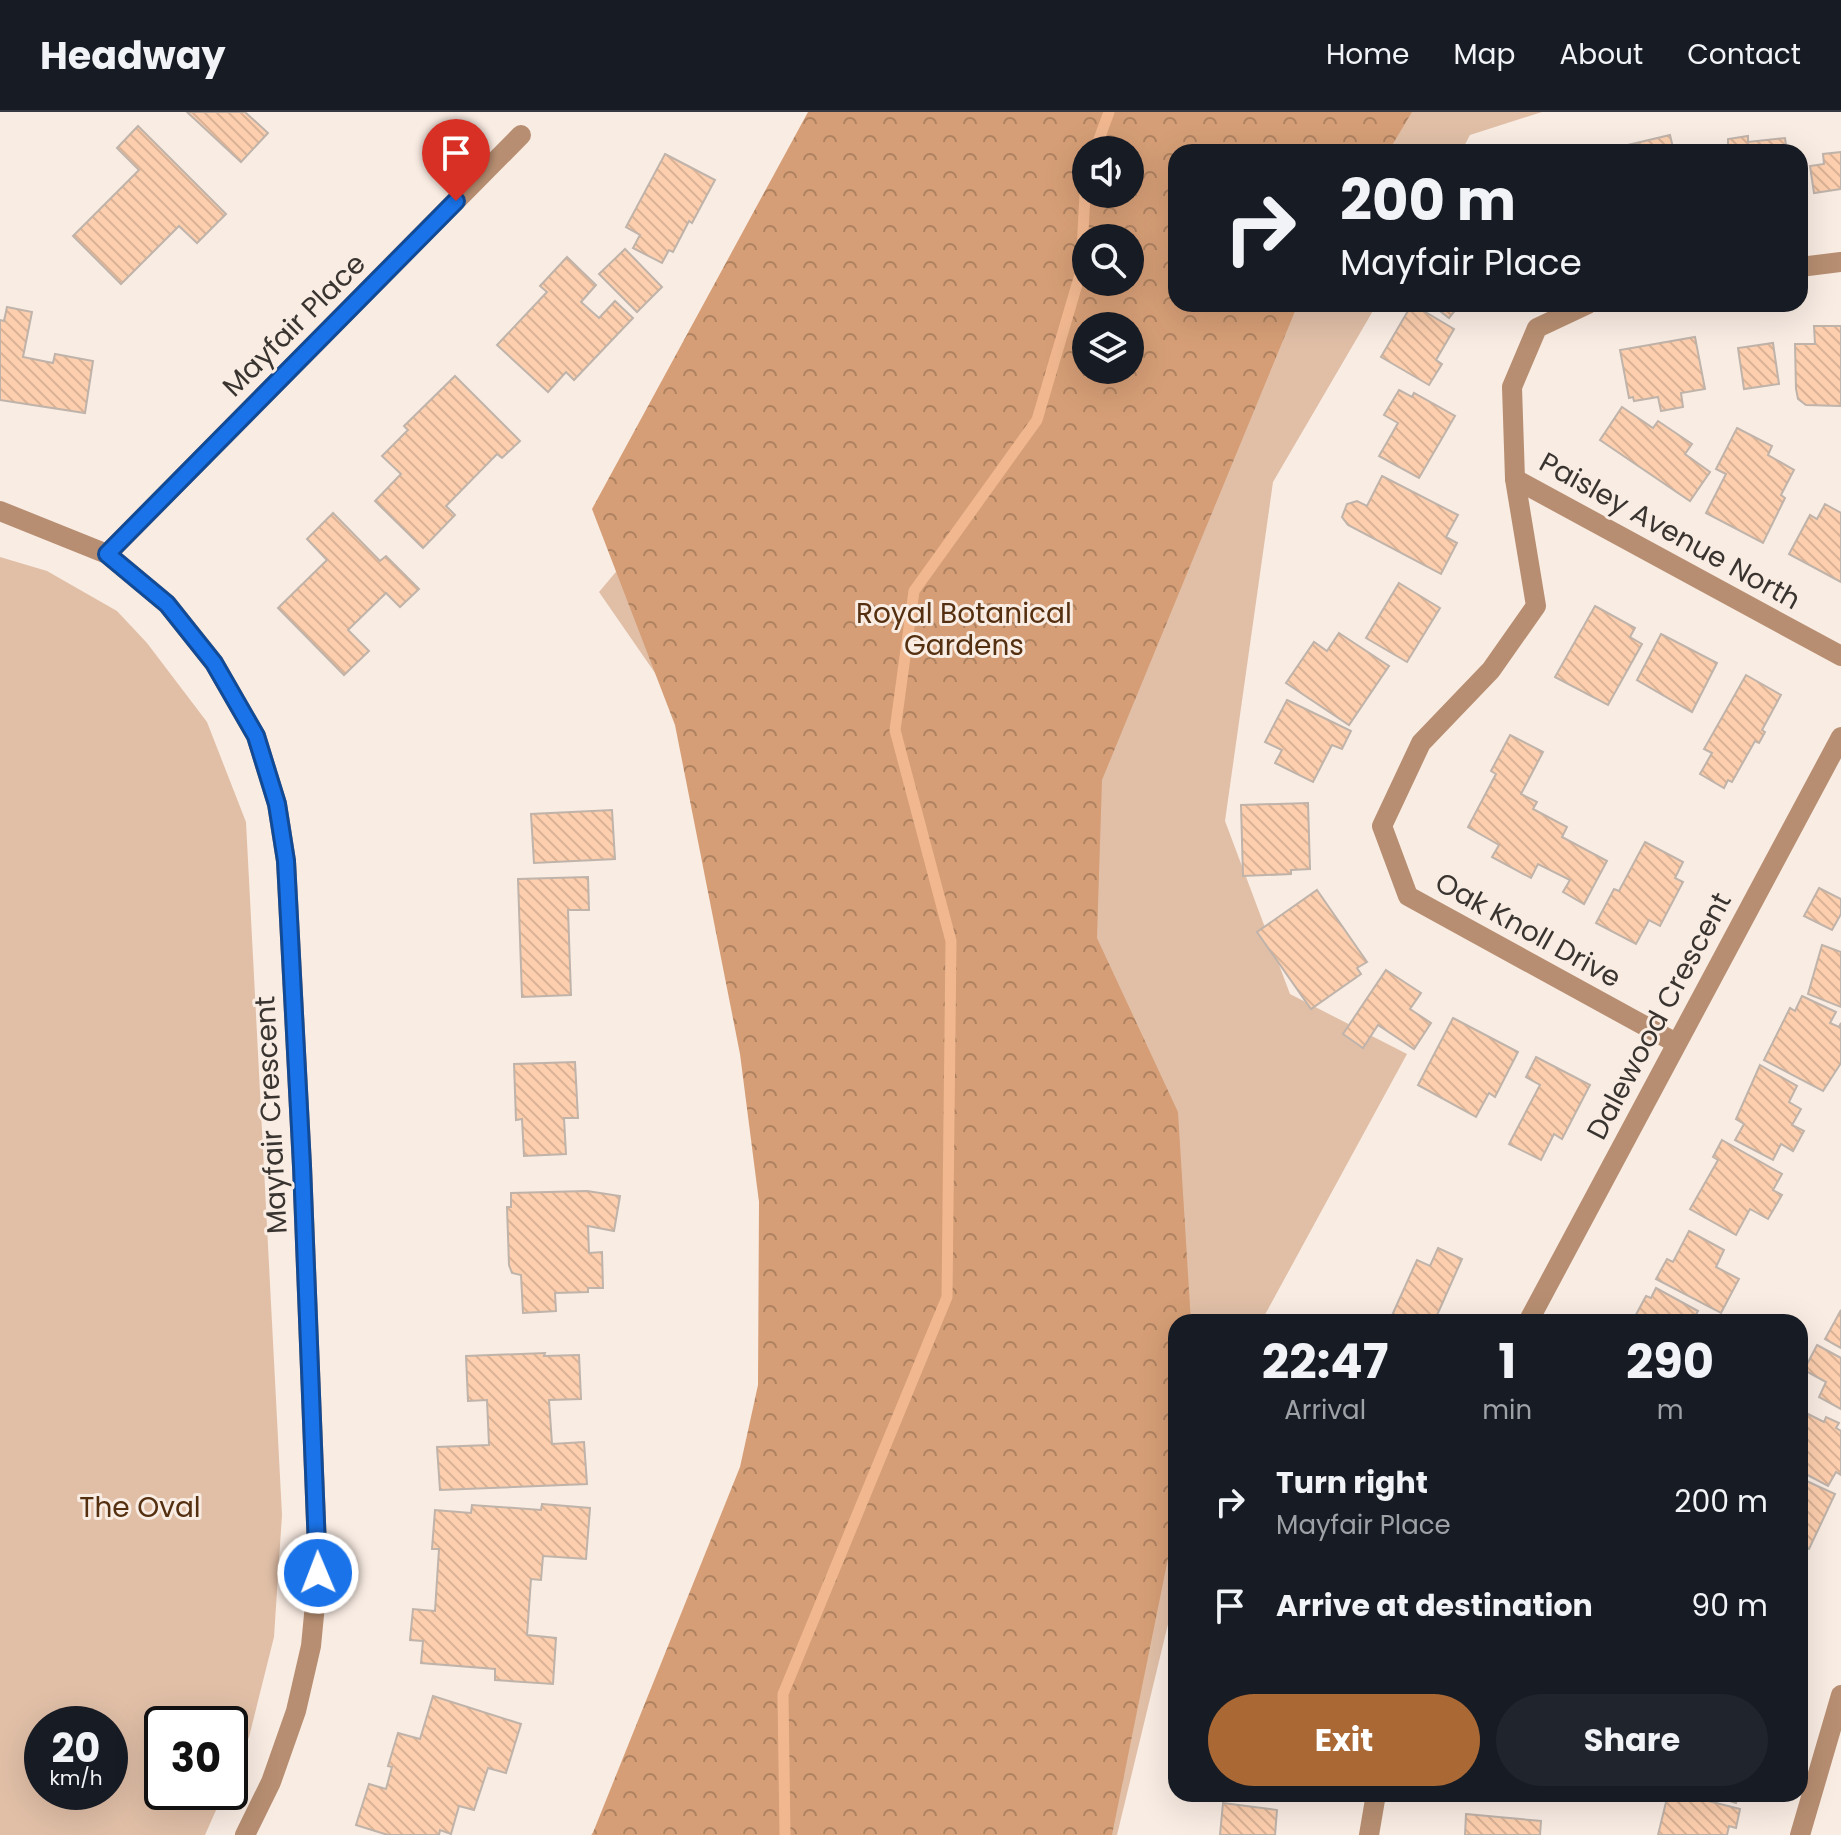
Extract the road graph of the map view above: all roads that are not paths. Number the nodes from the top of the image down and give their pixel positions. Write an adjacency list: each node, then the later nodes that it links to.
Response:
1 (521, 135): 7 (street, Mayfair Place)
2 (1841, 262): 3 (street)
3 (1808, 266)
4 (1571, 312): 5 (street, Oak Knoll Drive)
5 (1515, 479): 8 (street, Paisley Avenue North); 10 (street, Oak Knoll Drive)
6 (0, 511): 7 (street, Mayfair Crescent)
7 (107, 554): 14 (street, Mayfair Crescent)
8 (1841, 656)
9 (1841, 737): 10 (street, Dalewood Crescent)
10 (1676, 1043): 11 (street, Dalewood Crescent)
11 (1532, 1314)
12 (1841, 1695): 16 (street)
13 (1375, 1802): 15 (street)
14 (245, 1835)
15 (1369, 1835)
16 (1800, 1835)

